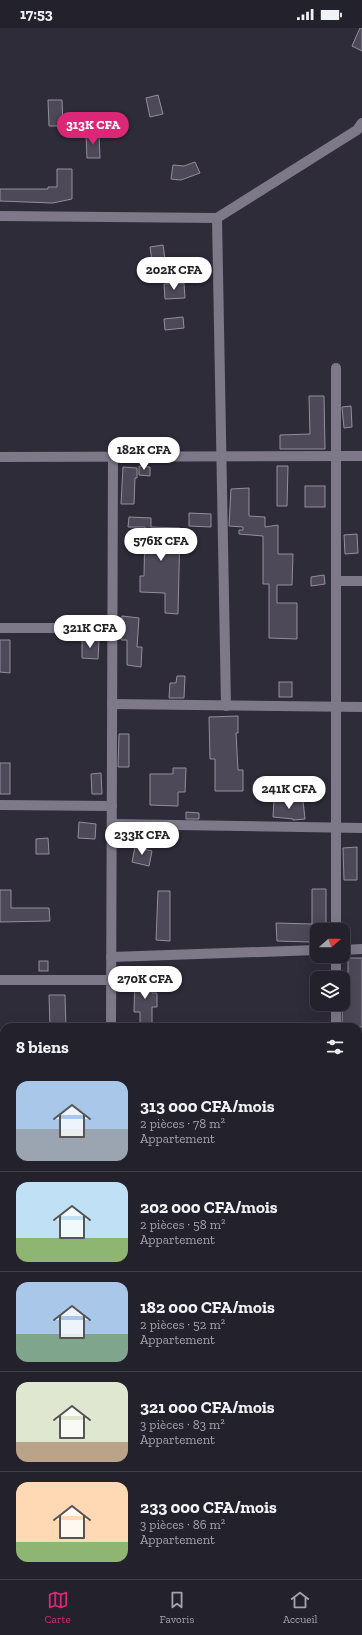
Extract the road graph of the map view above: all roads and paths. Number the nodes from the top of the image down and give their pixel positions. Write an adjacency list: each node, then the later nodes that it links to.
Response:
1 (362, 123): 3 (street)
2 (0, 216): 3 (street)
3 (217, 218): 7 (street)
4 (336, 368): 8 (street)
5 (0, 456): 6 (street)
6 (113, 456): 7 (street); 13 (street)
7 (222, 456): 8 (street); 15 (street)
8 (336, 456): 9 (street); 10 (street)
9 (362, 456)
10 (336, 581): 11 (street); 16 (street)
11 (362, 581)
12 (0, 628): 13 (street)
13 (112, 628): 14 (street)
14 (112, 704): 15 (street); 19 (street)
15 (226, 706): 16 (street)
16 (336, 707): 17 (street); 21 (street)
17 (362, 707)
18 (0, 805): 19 (street)
19 (112, 806): 20 (street)
20 (112, 824): 21 (street); 27 (street)
21 (336, 827): 22 (street); 23 (street)
22 (362, 828)
23 (336, 923)
24 (362, 949): 26 (street)
25 (310, 950): 27 (street)
26 (350, 950)
27 (111, 957): 29 (street)
28 (0, 980): 29 (street)
29 (111, 980): 31 (street)
30 (336, 1011): 32 (street)
31 (111, 1023)
32 (336, 1023)

